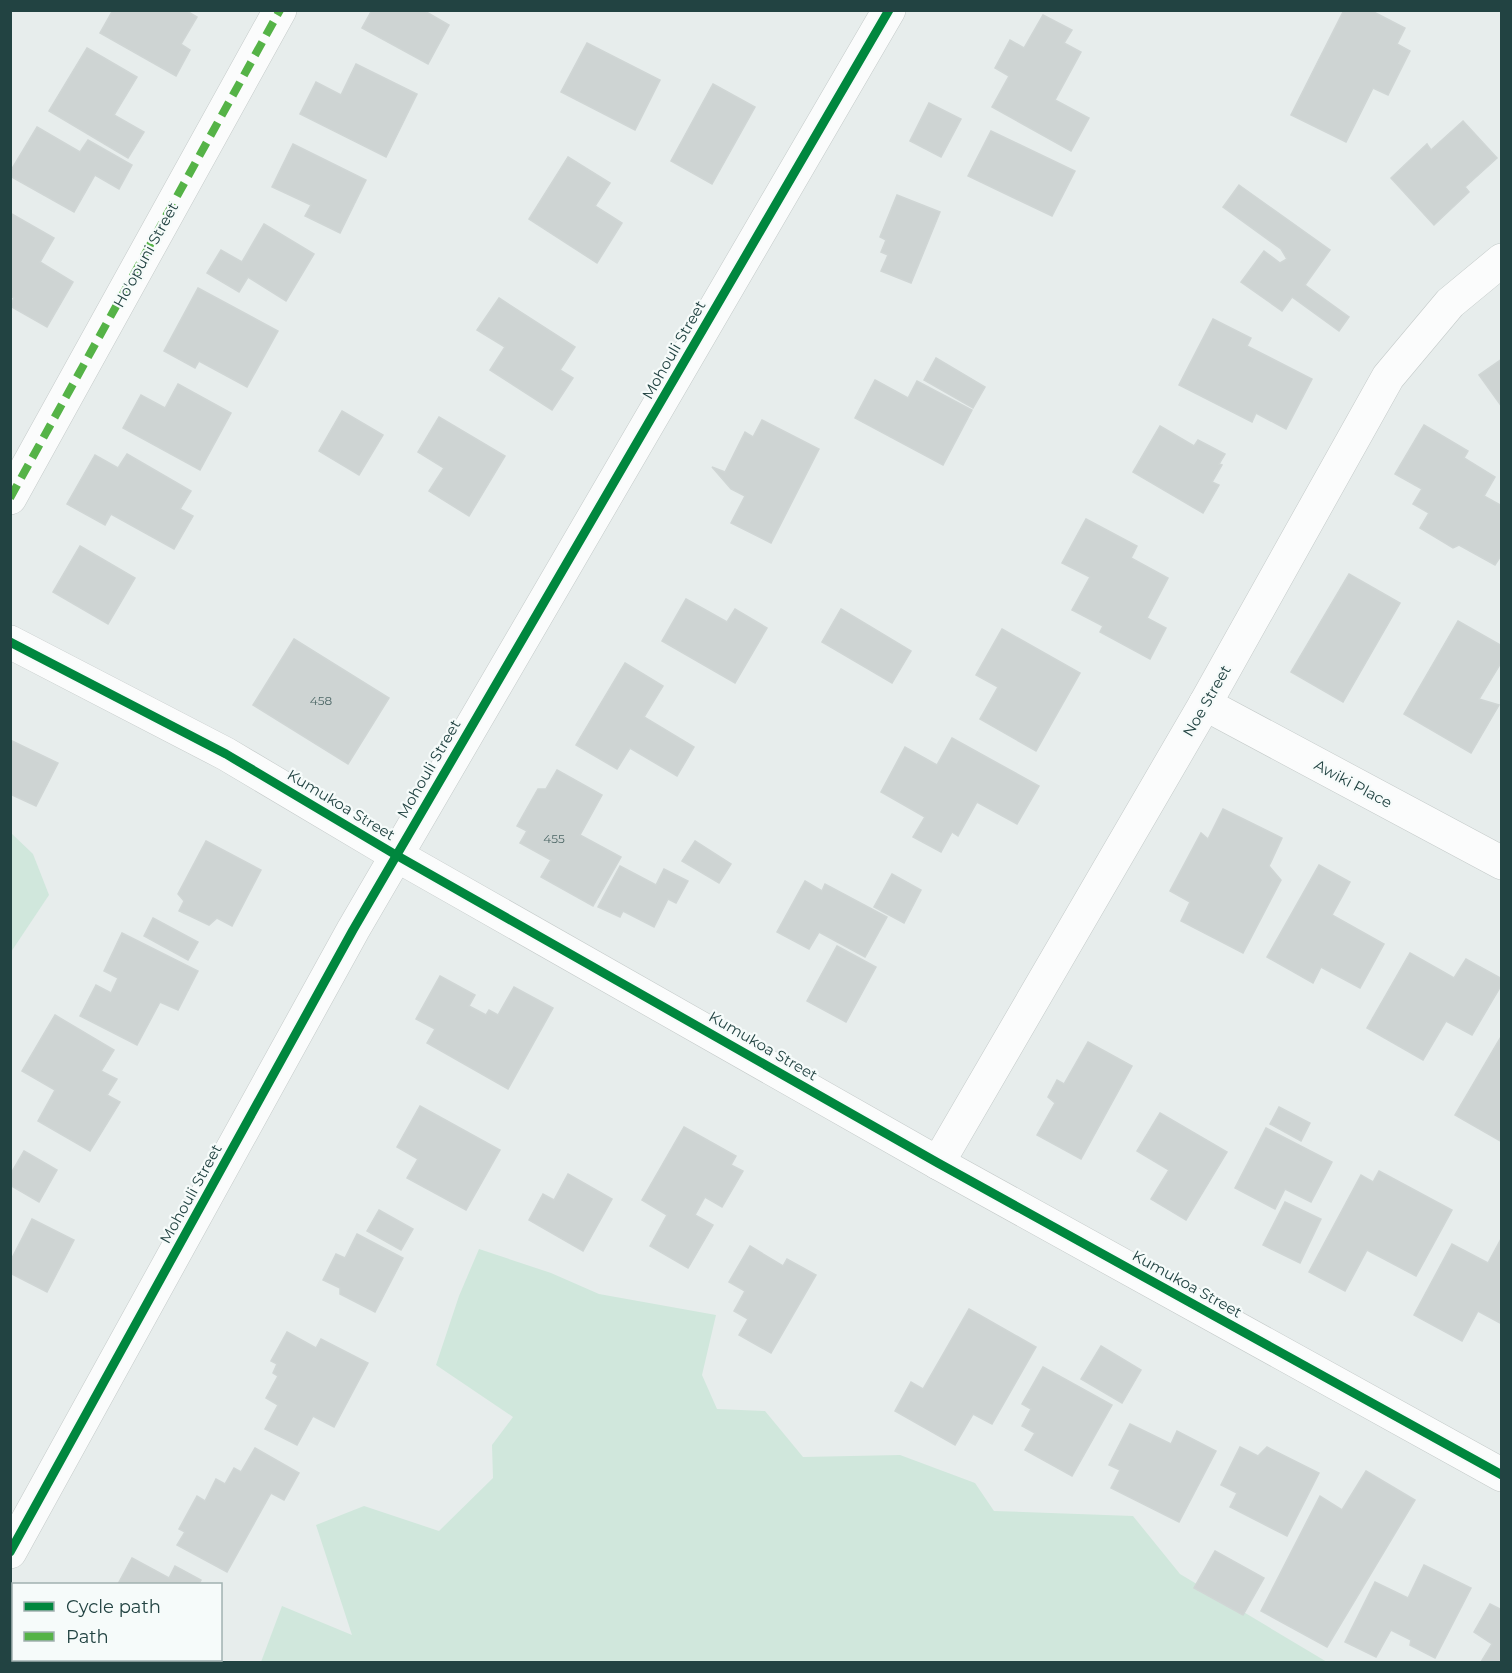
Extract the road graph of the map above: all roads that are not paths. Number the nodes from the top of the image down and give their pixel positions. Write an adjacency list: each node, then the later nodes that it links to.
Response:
1 (280, 10): 4 (street, Ho'opuni Street)
2 (889, 10): 7 (street, Mohouli Street)
3 (1502, 260): 6 (street, Noe Street)
4 (10, 498)
5 (10, 642): 7 (street, Kumukoa Street)
6 (1205, 704): 8 (street, Awiki Place); 9 (street, Noe Street)
7 (396, 855): 9 (street, Kumukoa Street); 11 (street, Mohouli Street)
8 (1502, 863)
9 (938, 1163): 10 (street, Kumukoa Street)
10 (1502, 1475)
11 (10, 1552)

